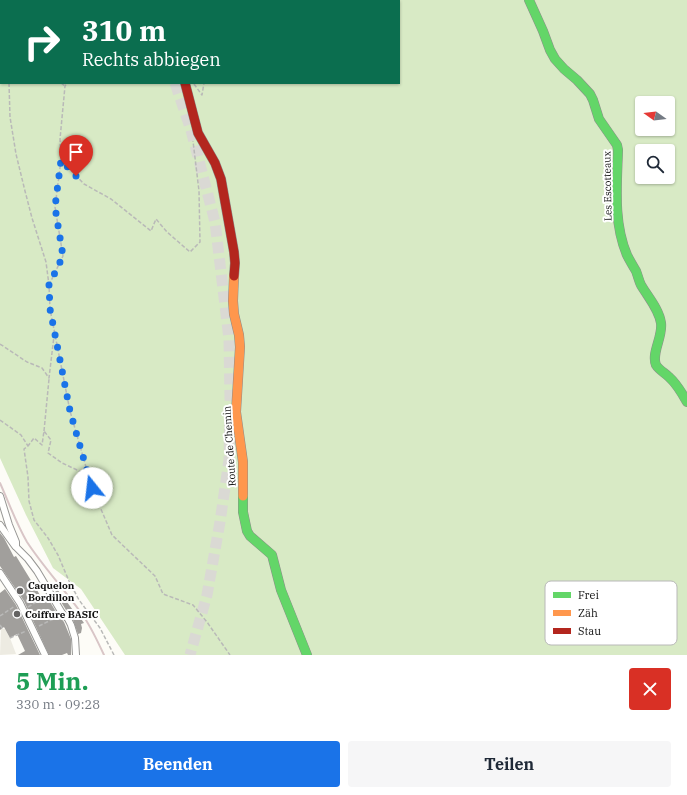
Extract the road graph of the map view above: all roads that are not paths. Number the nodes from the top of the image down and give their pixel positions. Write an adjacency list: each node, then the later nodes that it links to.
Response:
1 (529, 0): 3 (street, Les Escotteaux)
2 (185, 84): 10 (street, Route de Chemin)
3 (687, 402)
4 (0, 496): 6 (street)
5 (0, 525): 6 (street)
6 (16, 547): 9 (street)
7 (0, 573): 8 (street)
8 (45, 655)
9 (76, 655)
10 (307, 655)

